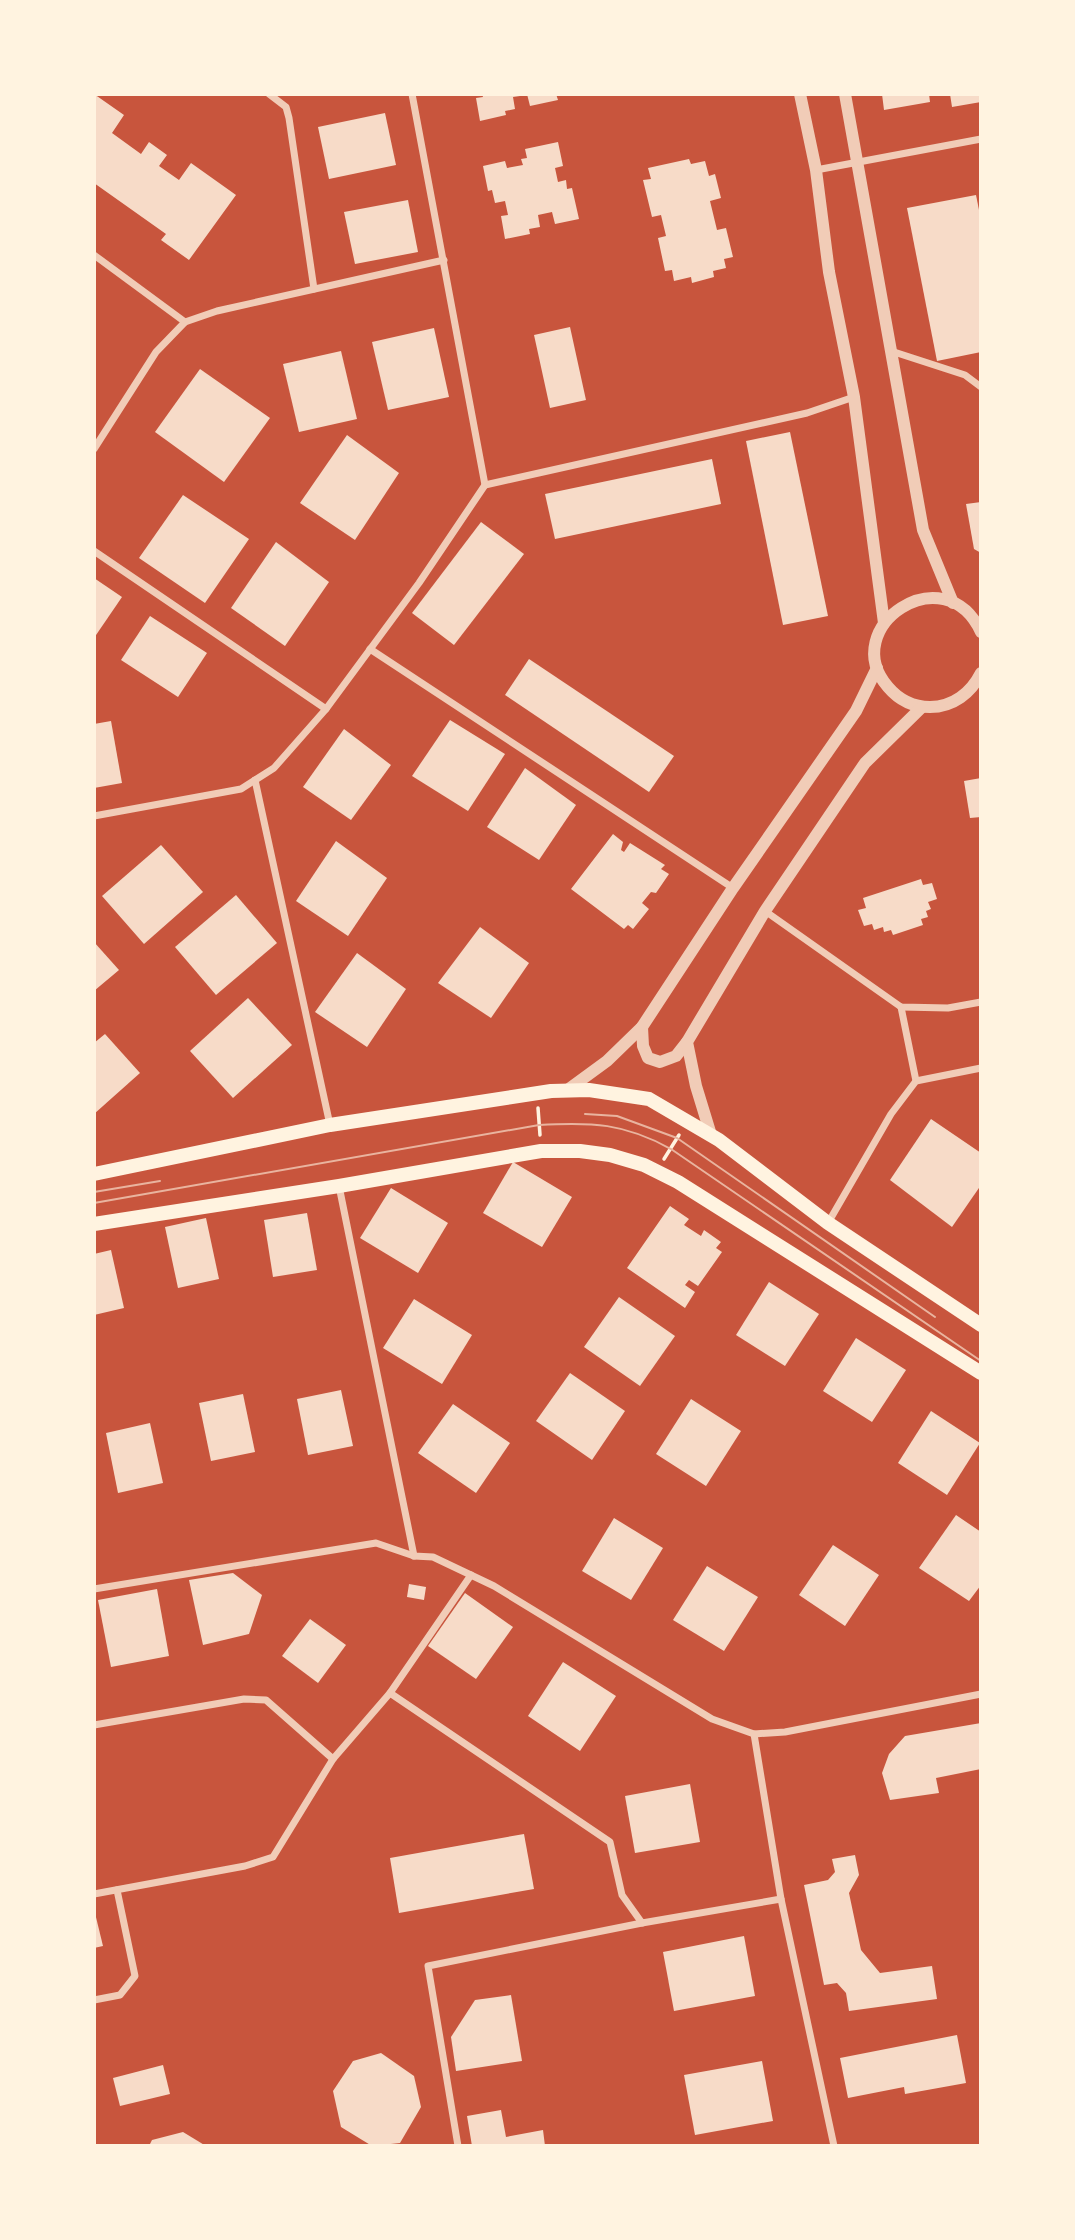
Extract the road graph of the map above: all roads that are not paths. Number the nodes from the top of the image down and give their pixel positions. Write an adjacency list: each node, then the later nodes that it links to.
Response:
1 (269, 94): 10 (street)
2 (412, 94): 9 (street)
3 (800, 94): 7 (street)
4 (845, 94): 6 (street)
5 (981, 139): 6 (street)
6 (856, 162): 7 (street); 12 (street)
7 (816, 170): 14 (street)
8 (94, 255): 11 (street)
9 (444, 260): 10 (street); 16 (street)
10 (314, 289): 11 (street)
11 (186, 322): 15 (street)
12 (890, 351): 13 (street); 18 (street)
13 (981, 387)
14 (854, 397): 16 (street); 19 (street)
15 (94, 449)
16 (485, 485): 21 (street)
17 (94, 551): 27 (street)
18 (953, 603): 19 (street); 20 (street)
19 (884, 623): 22 (street)
20 (981, 632)
21 (370, 649): 27 (street); 30 (street)
22 (877, 668): 26 (street); 30 (street)
23 (981, 673): 25 (street)
24 (981, 689): 25 (street)
25 (966, 694): 26 (street)
26 (922, 707): 31 (street)
27 (326, 709): 28 (street)
28 (255, 780): 29 (street); 39 (street)
29 (94, 816)
30 (733, 888): 34 (street)
31 (765, 911): 33 (street); 35 (street)
32 (981, 1002): 33 (street)
33 (901, 1007): 37 (street)
34 (642, 1027): 35 (street); 38 (street)
35 (687, 1042): 40 (street)
36 (981, 1068): 37 (street)
37 (916, 1081): 43 (street)
38 (566, 1091): 39 (main road); 40 (main road)
39 (330, 1125): 41 (main road)
40 (711, 1135): 43 (main road)
41 (94, 1174)
42 (339, 1186): 44 (main road); 46 (main road); 47 (street)
43 (828, 1223): 45 (main road)
44 (94, 1224)
45 (981, 1325)
46 (981, 1373)
47 (414, 1556): 48 (street); 49 (street)
48 (471, 1575): 50 (street); 53 (street)
49 (94, 1589)
50 (390, 1693): 54 (street); 58 (street)
51 (981, 1694): 53 (street)
52 (94, 1725): 54 (street)
53 (754, 1734): 57 (street)
54 (332, 1759): 55 (street)
55 (117, 1890): 56 (street); 59 (street)
56 (94, 1894)
57 (781, 1899): 58 (street); 61 (street)
58 (642, 1923): 60 (street)
59 (94, 2000)
60 (458, 2146)
61 (834, 2146)

